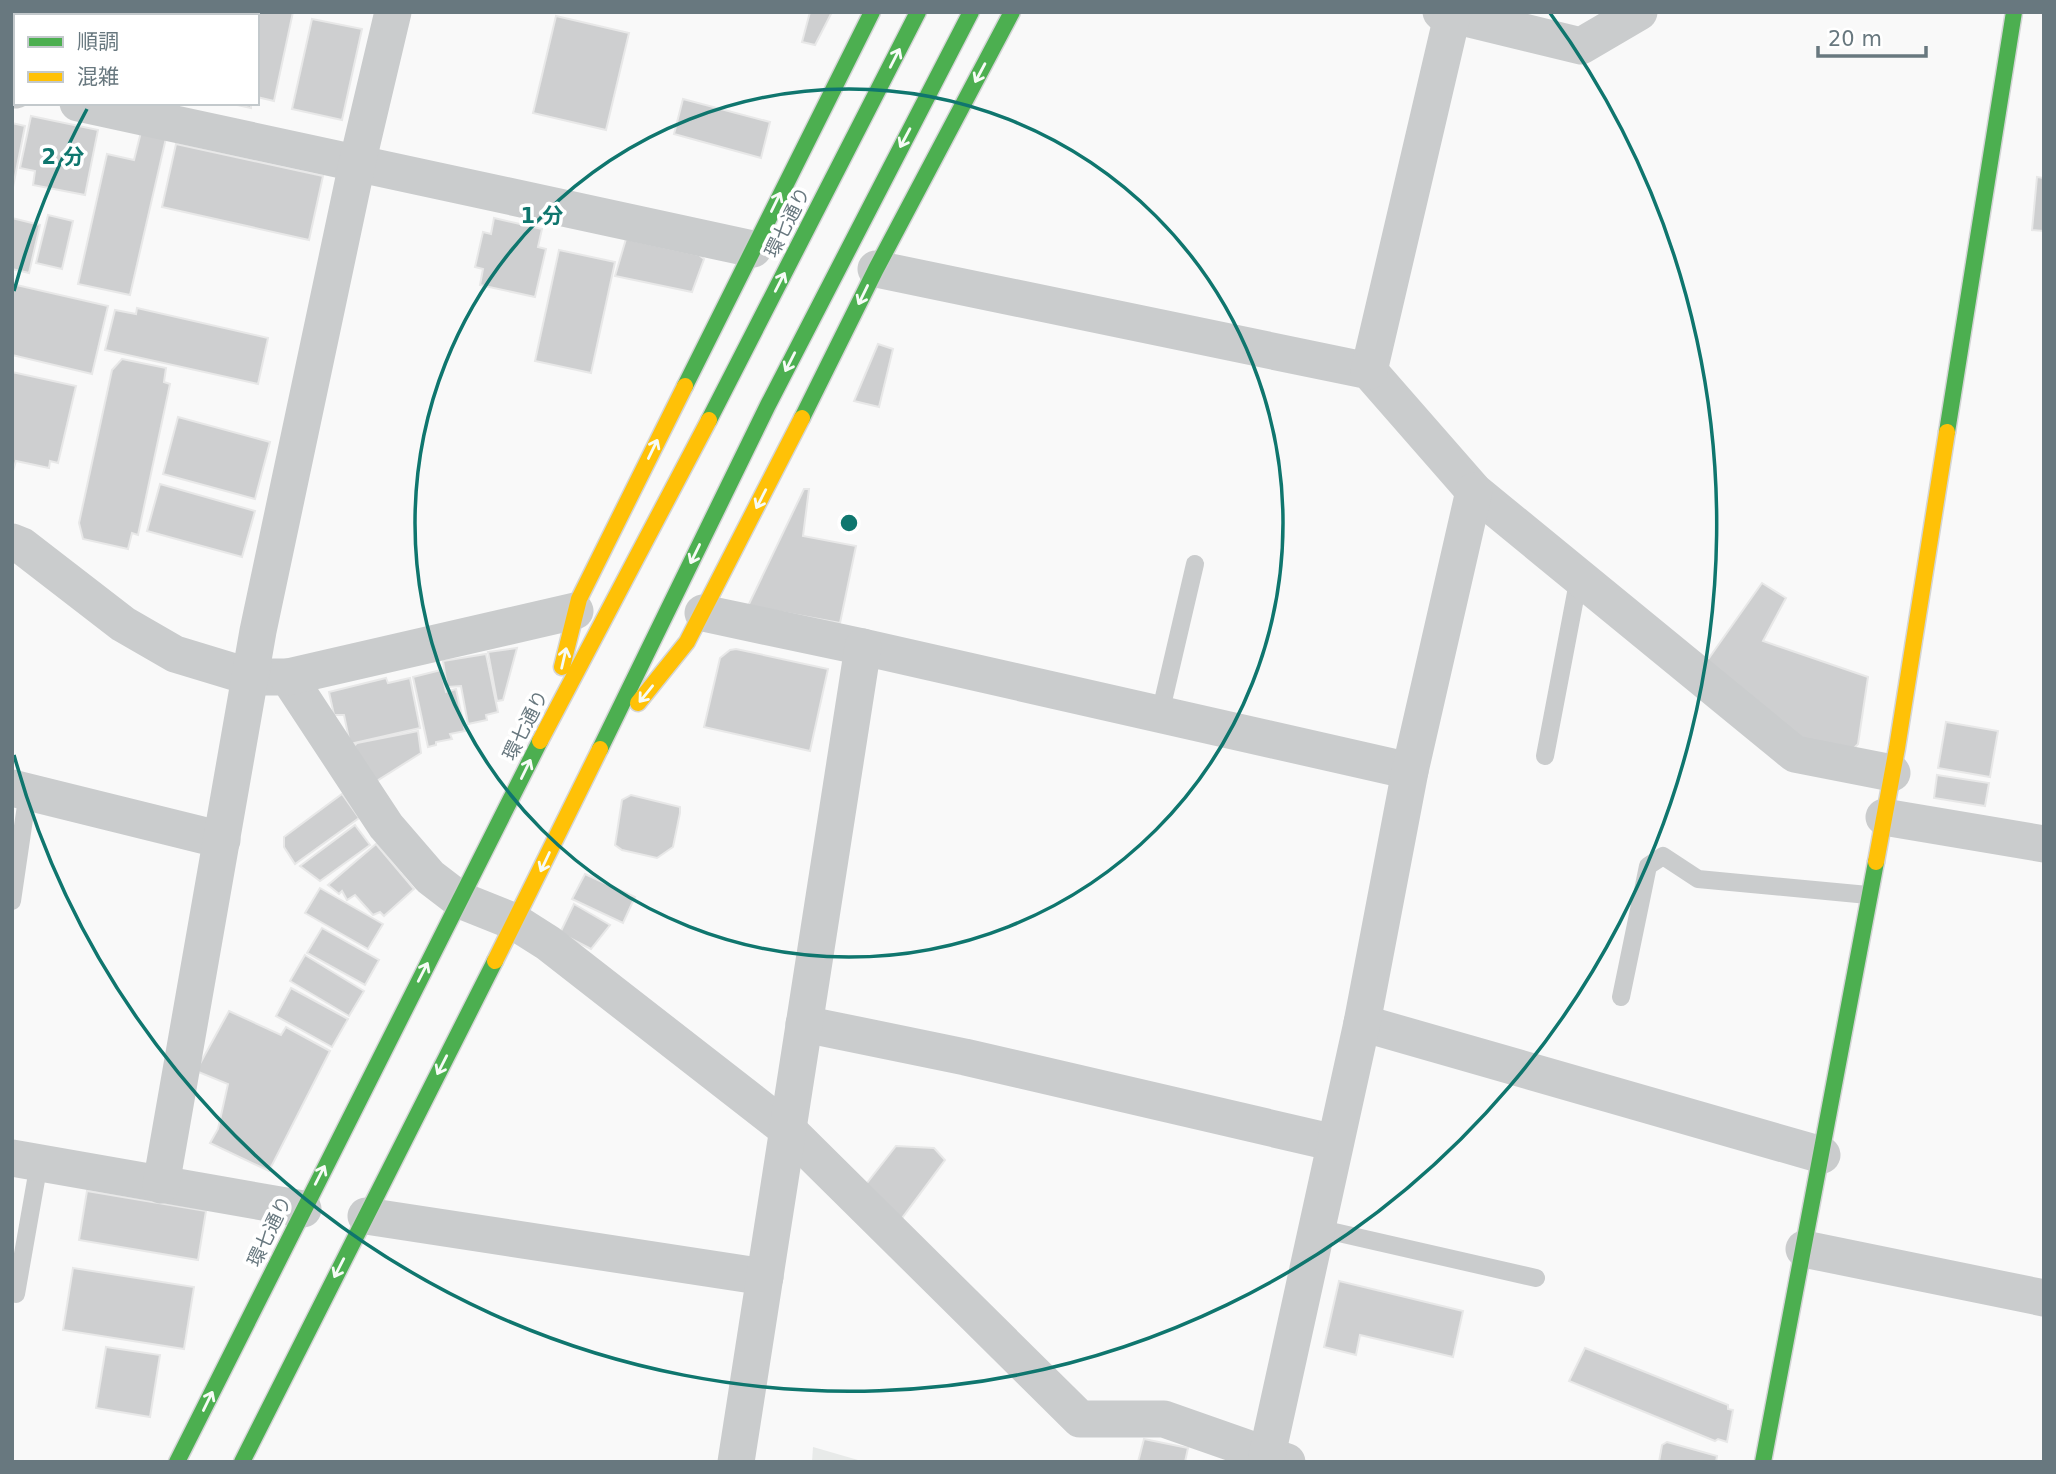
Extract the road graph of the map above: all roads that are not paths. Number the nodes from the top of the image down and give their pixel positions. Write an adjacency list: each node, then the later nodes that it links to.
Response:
1 (393, 12): 10 (street)
2 (872, 12): 11 (main road, one-way to 2)
3 (919, 12): 24 (main road, 環七通り, one-way to 3)
4 (971, 12): 25 (main road, one-way to 25)
5 (1012, 12): 12 (main road, one-way to 12)
6 (1639, 12): 8 (street)
7 (2014, 12): 28 (main road)
8 (1449, 13): 13 (street)
9 (87, 105): 10 (street)
10 (356, 164): 11 (street); 21 (street)
11 (752, 249): 18 (main road, one-way to 11)
12 (876, 269): 13 (street); 19 (main road, one-way to 19)
13 (1369, 371): 14 (street)
14 (1474, 491): 17 (street); 27 (street)
15 (12, 542): 21 (street)
16 (1195, 564): 23 (lane)
17 (1579, 577): 26 (lane); 28 (street)
18 (575, 611): 22 (street); 24 (main road, one-way to 18)
19 (703, 613): 20 (street); 25 (main road, one-way to 25)
20 (863, 647): 23 (street); 39 (street)
21 (251, 677): 22 (street); 31 (street)
22 (288, 677): 34 (street)
23 (1160, 714): 27 (street)
24 (548, 724): 34 (main road, 環七通り, one-way to 24)
25 (595, 756): 36 (main road, one-way to 36)
26 (1545, 756)
27 (1410, 771): 38 (street)
28 (1892, 773): 30 (main road)
29 (20, 790): 31 (street); 35 (lane)
30 (1884, 817): 32 (street); 33 (main road)
31 (222, 840): 44 (street)
32 (2044, 844)
33 (1868, 895): 37 (lane); 42 (main road)
34 (460, 900): 36 (street); 45 (main road, 環七通り, one-way to 34)
35 (12, 901)
36 (514, 922): 40 (street); 46 (main road, one-way to 46)
37 (1621, 997)
38 (1362, 1023): 41 (street); 42 (street)
39 (804, 1024): 40 (street); 41 (street)
40 (788, 1130): 49 (street); 53 (street)
41 (1335, 1143): 47 (street)
42 (1822, 1155): 48 (main road)
43 (26, 1161): 44 (street); 51 (lane)
44 (161, 1185): 45 (street)
45 (303, 1209): 54 (main road, 環七通り, one-way to 45)
46 (366, 1216): 49 (street); 55 (main road, one-way to 55)
47 (1317, 1227): 50 (lane); 53 (street)
48 (1804, 1249): 52 (street); 57 (main road)
49 (765, 1277): 56 (street)
50 (1536, 1278)
51 (16, 1294)
52 (2044, 1298)
53 (1277, 1458)
54 (177, 1462)
55 (242, 1462)
56 (736, 1462)
57 (1763, 1462)

